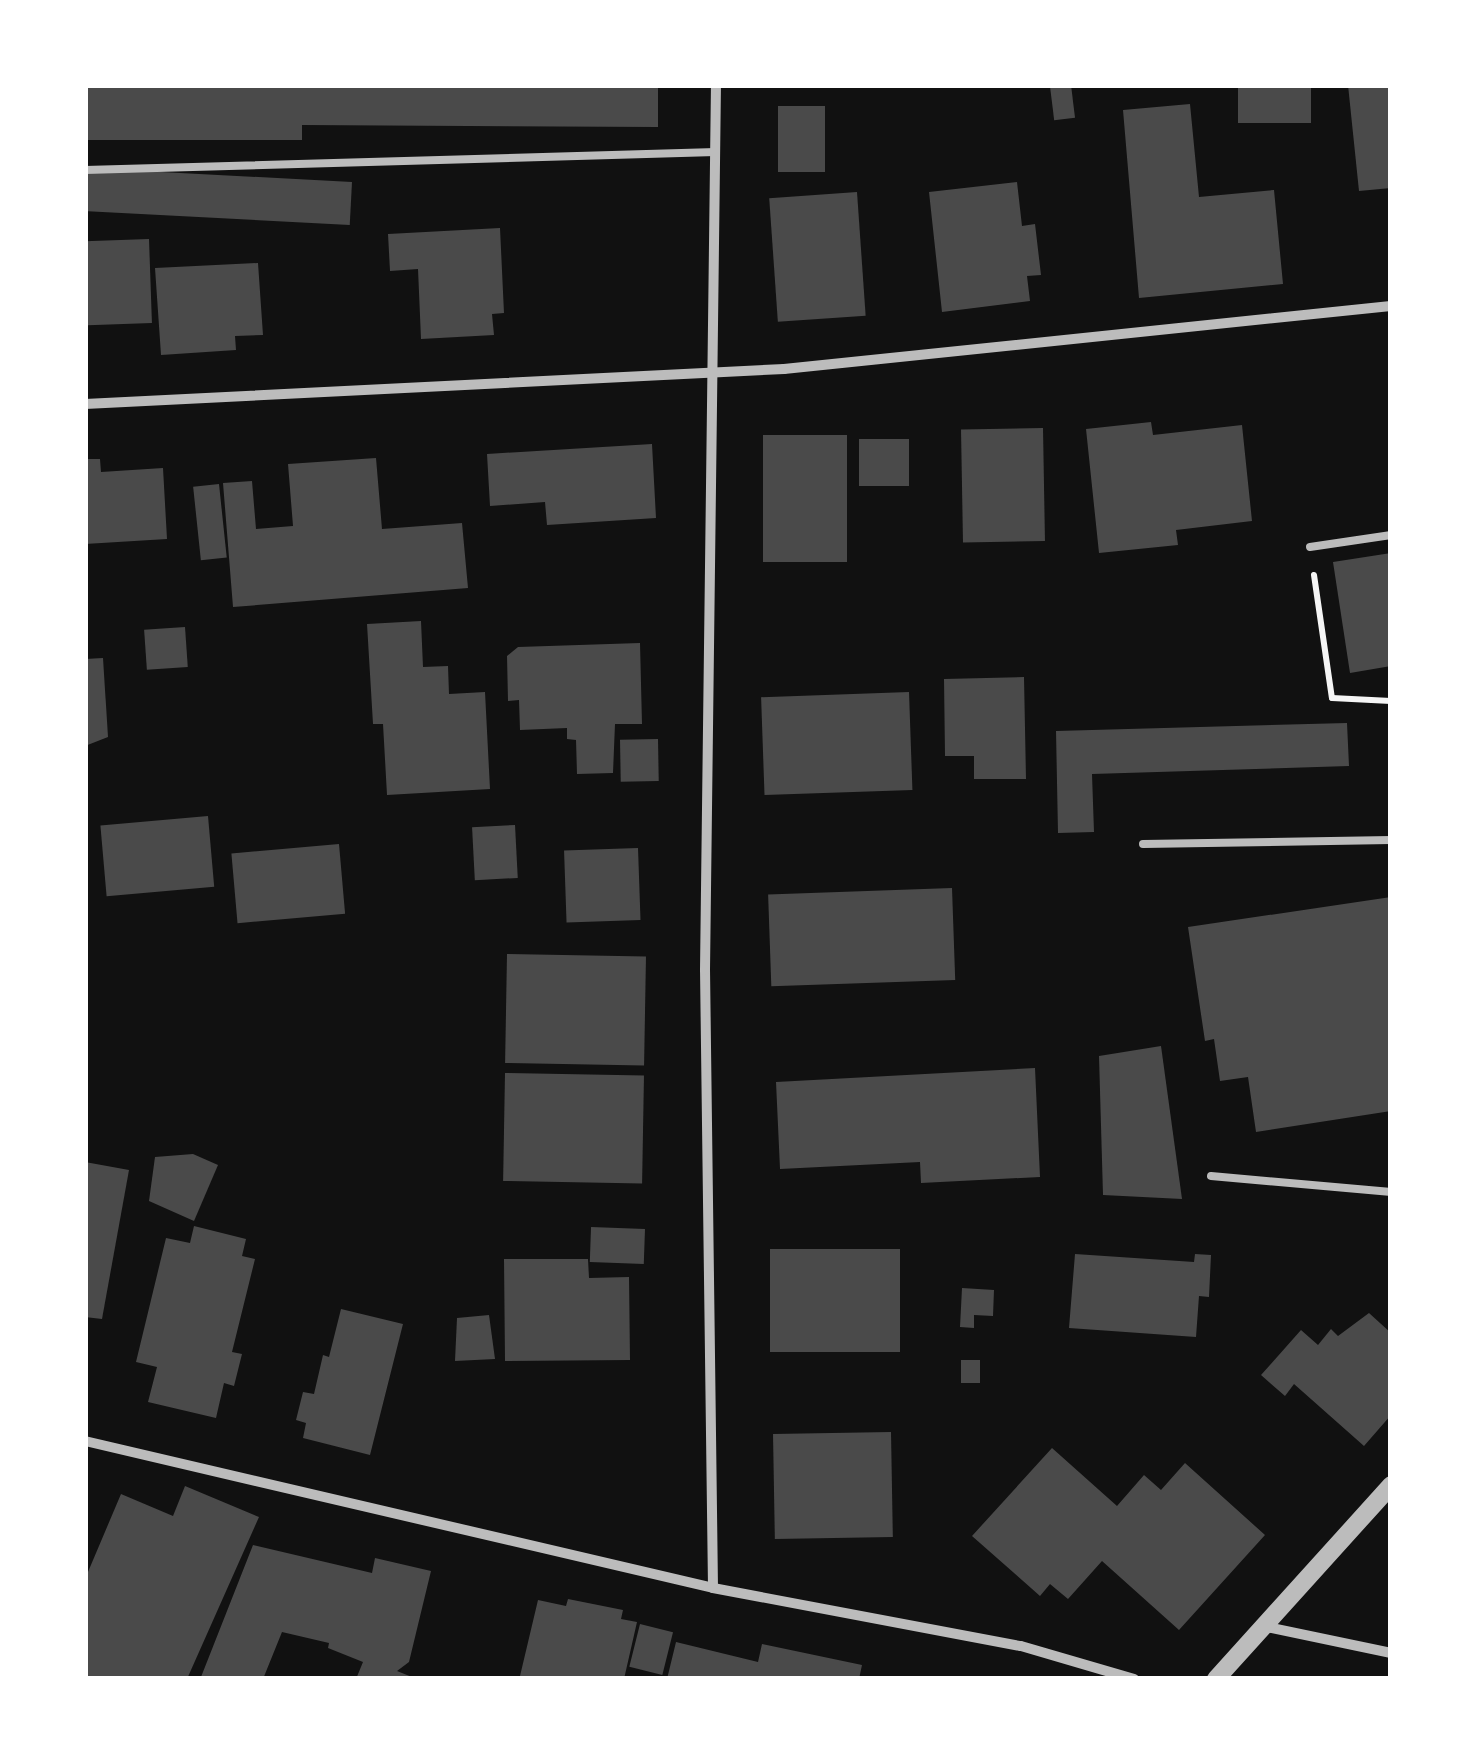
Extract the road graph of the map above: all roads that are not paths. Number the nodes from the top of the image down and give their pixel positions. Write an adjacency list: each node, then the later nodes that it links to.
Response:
1 (716, 85): 2 (street)
2 (716, 152): 3 (lane); 5 (street)
3 (85, 170)
4 (1391, 306): 5 (street)
5 (710, 372): 6 (street); 15 (street)
6 (85, 404)
7 (1391, 535): 8 (lane)
8 (1310, 547)
9 (1391, 840): 10 (lane)
10 (1142, 844)
11 (1211, 1176): 12 (lane)
12 (1391, 1192)
13 (85, 1440): 15 (street)
14 (1391, 1485): 16 (street)
15 (713, 1588): 18 (street)
16 (1262, 1626): 17 (street); 19 (street)
17 (1391, 1654)
18 (1134, 1679)
19 (1216, 1679)

